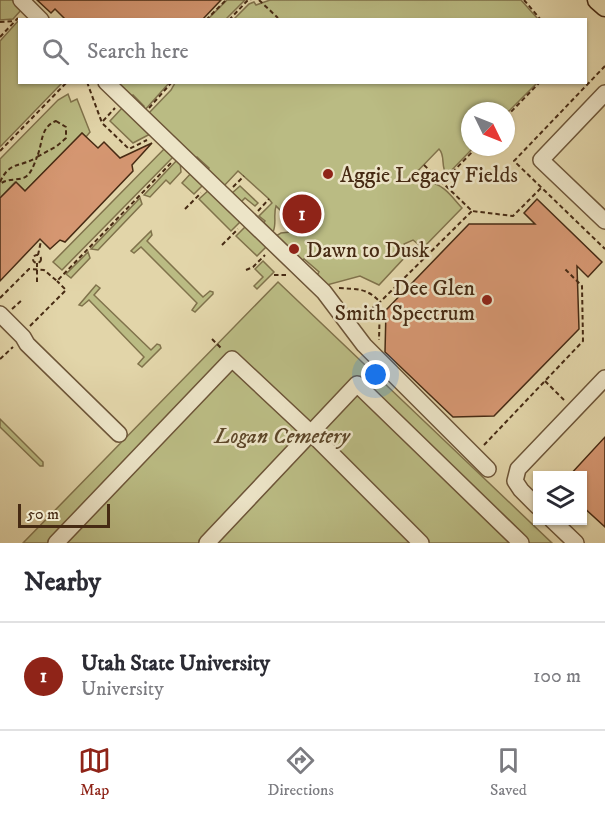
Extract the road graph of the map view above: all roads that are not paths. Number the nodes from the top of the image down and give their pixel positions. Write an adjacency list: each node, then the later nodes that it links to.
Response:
1 (597, 0): 3 (main road)
2 (24, 3): 4 (street)
3 (605, 8)
4 (39, 18)
5 (108, 84): 12 (street)
6 (605, 93): 7 (street)
7 (605, 221)
8 (0, 314): 11 (street)
9 (605, 378): 13 (street)
10 (311, 433): 15 (street); 16 (street); 17 (street); 18 (street)
11 (119, 434)
12 (488, 469)
13 (533, 503)
14 (557, 525): 19 (street)
15 (56, 543)
16 (207, 543)
17 (421, 543)
18 (521, 543)
19 (576, 543)

